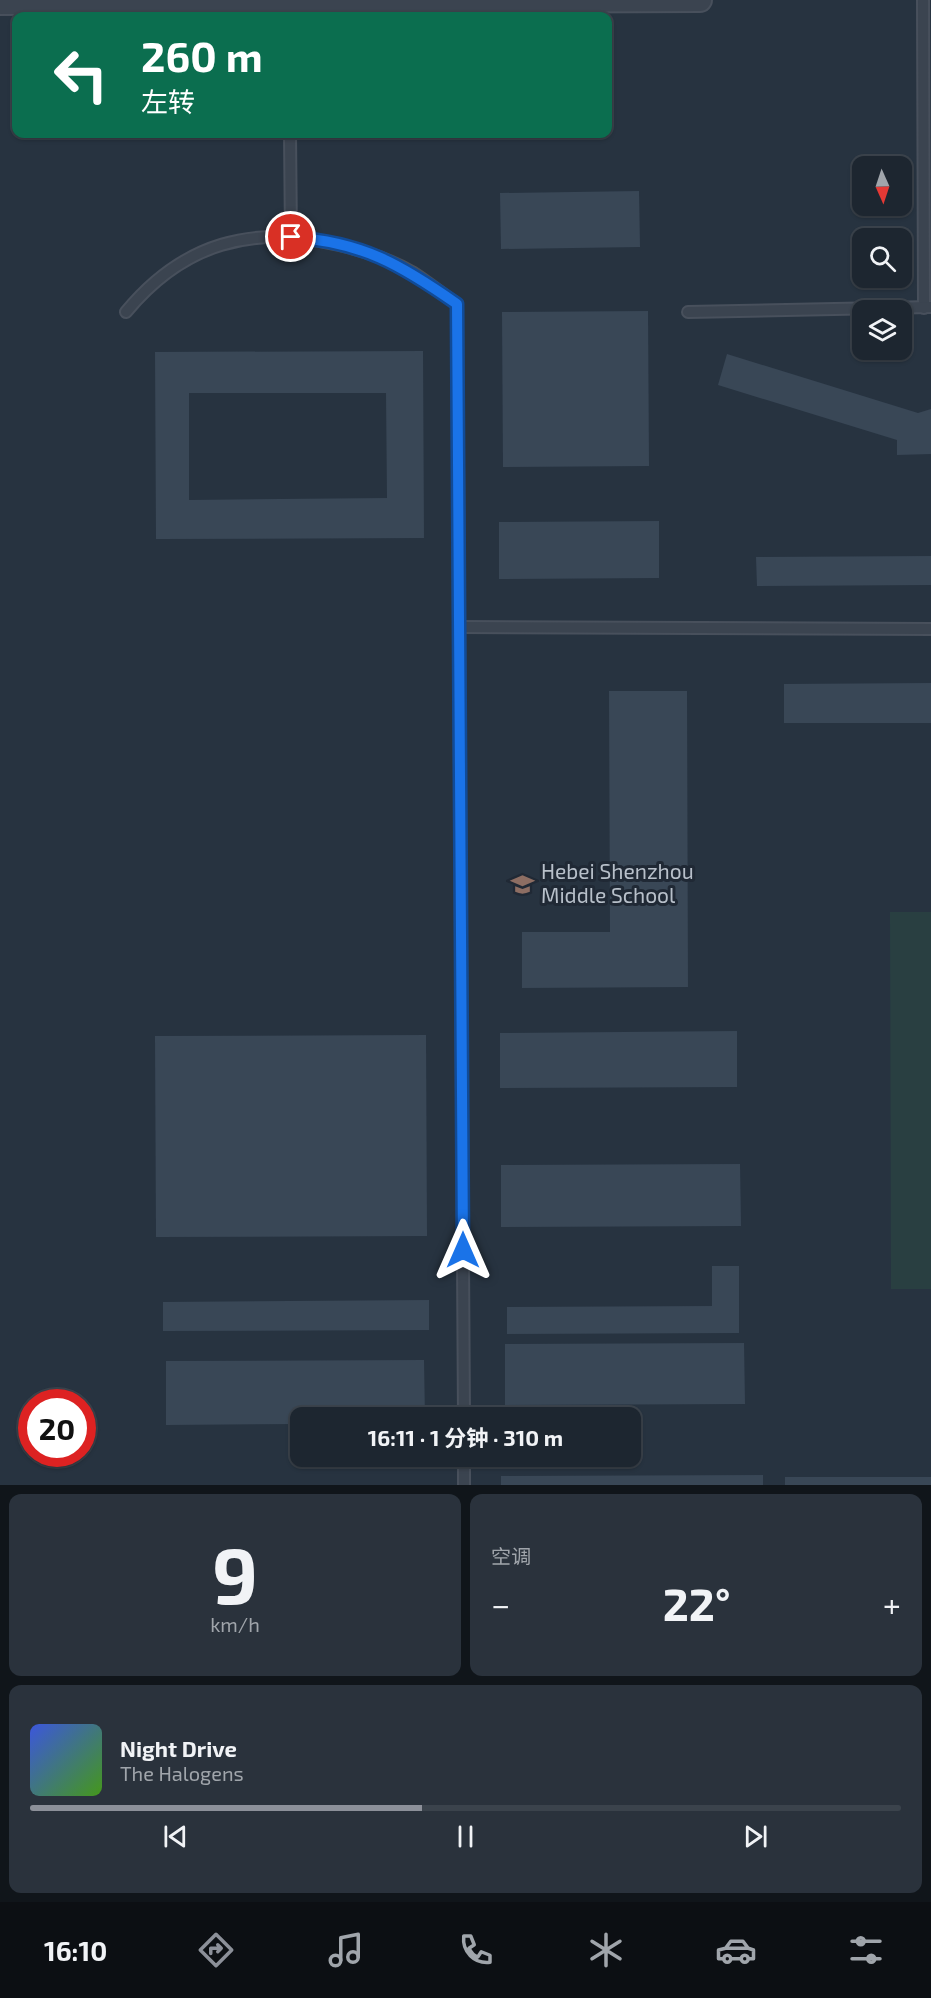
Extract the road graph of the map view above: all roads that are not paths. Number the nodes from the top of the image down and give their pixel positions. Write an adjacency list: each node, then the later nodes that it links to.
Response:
1 (700, 0): 4 (street)
2 (923, 0): 7 (lane)
3 (0, 3): 4 (street)
4 (290, 9)
5 (290, 138): 6 (lane)
6 (291, 237): 8 (lane); 10 (lane)
7 (927, 308): 9 (lane)
8 (126, 312)
9 (688, 312)
10 (459, 627): 11 (lane); 12 (lane)
11 (931, 628)
12 (464, 1407)
13 (464, 1467): 14 (lane)
14 (464, 1485)

